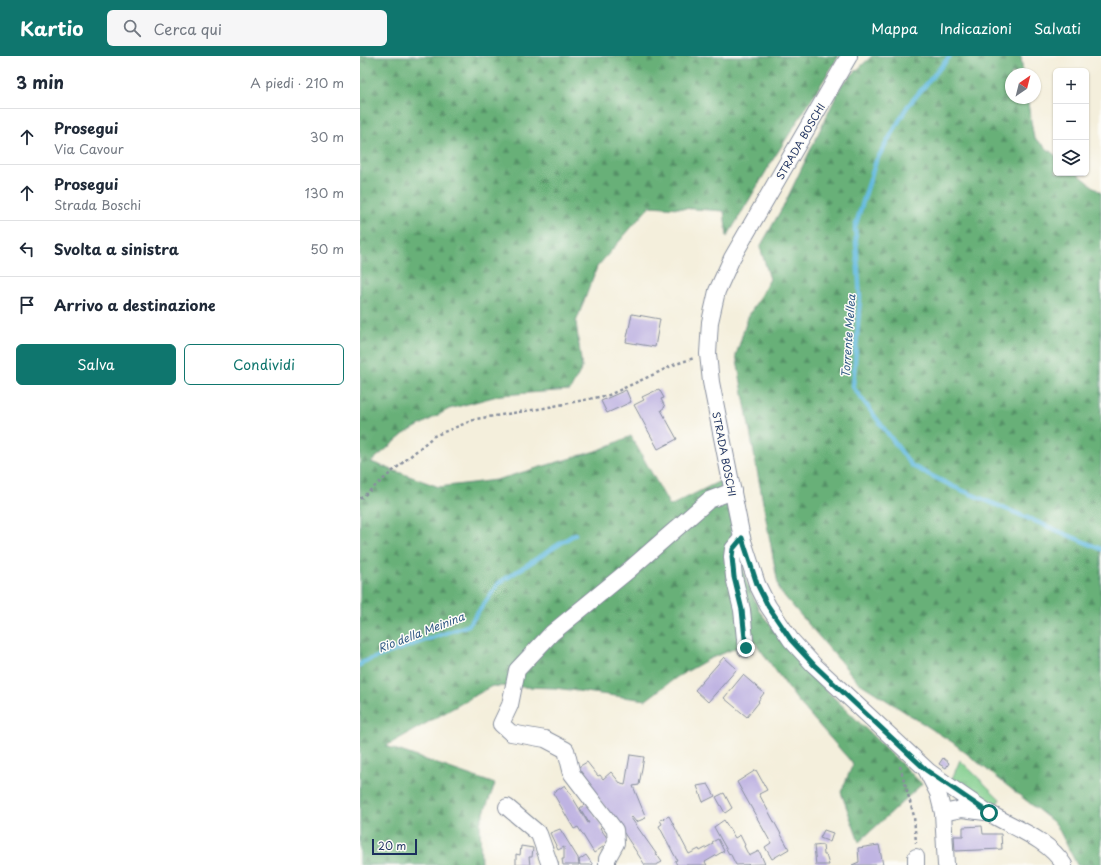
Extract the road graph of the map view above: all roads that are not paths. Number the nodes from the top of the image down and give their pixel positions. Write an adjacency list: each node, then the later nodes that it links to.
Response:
1 (849, 56): 2 (street, STRADA BOSCHI)
2 (733, 491): 3 (street, STRADA BOSCHI); 10 (street)
3 (742, 538): 4 (street); 5 (street, STRADA BOSCHI)
4 (746, 648)
5 (926, 770): 7 (street, STRADA BOSCHI); 8 (street)
6 (507, 807): 9 (street)
7 (943, 813): 8 (street); 11 (street, STRADA BOSCHI)
8 (989, 813): 12 (street)
9 (550, 865)
10 (607, 865)
11 (946, 865)
12 (1064, 865)

